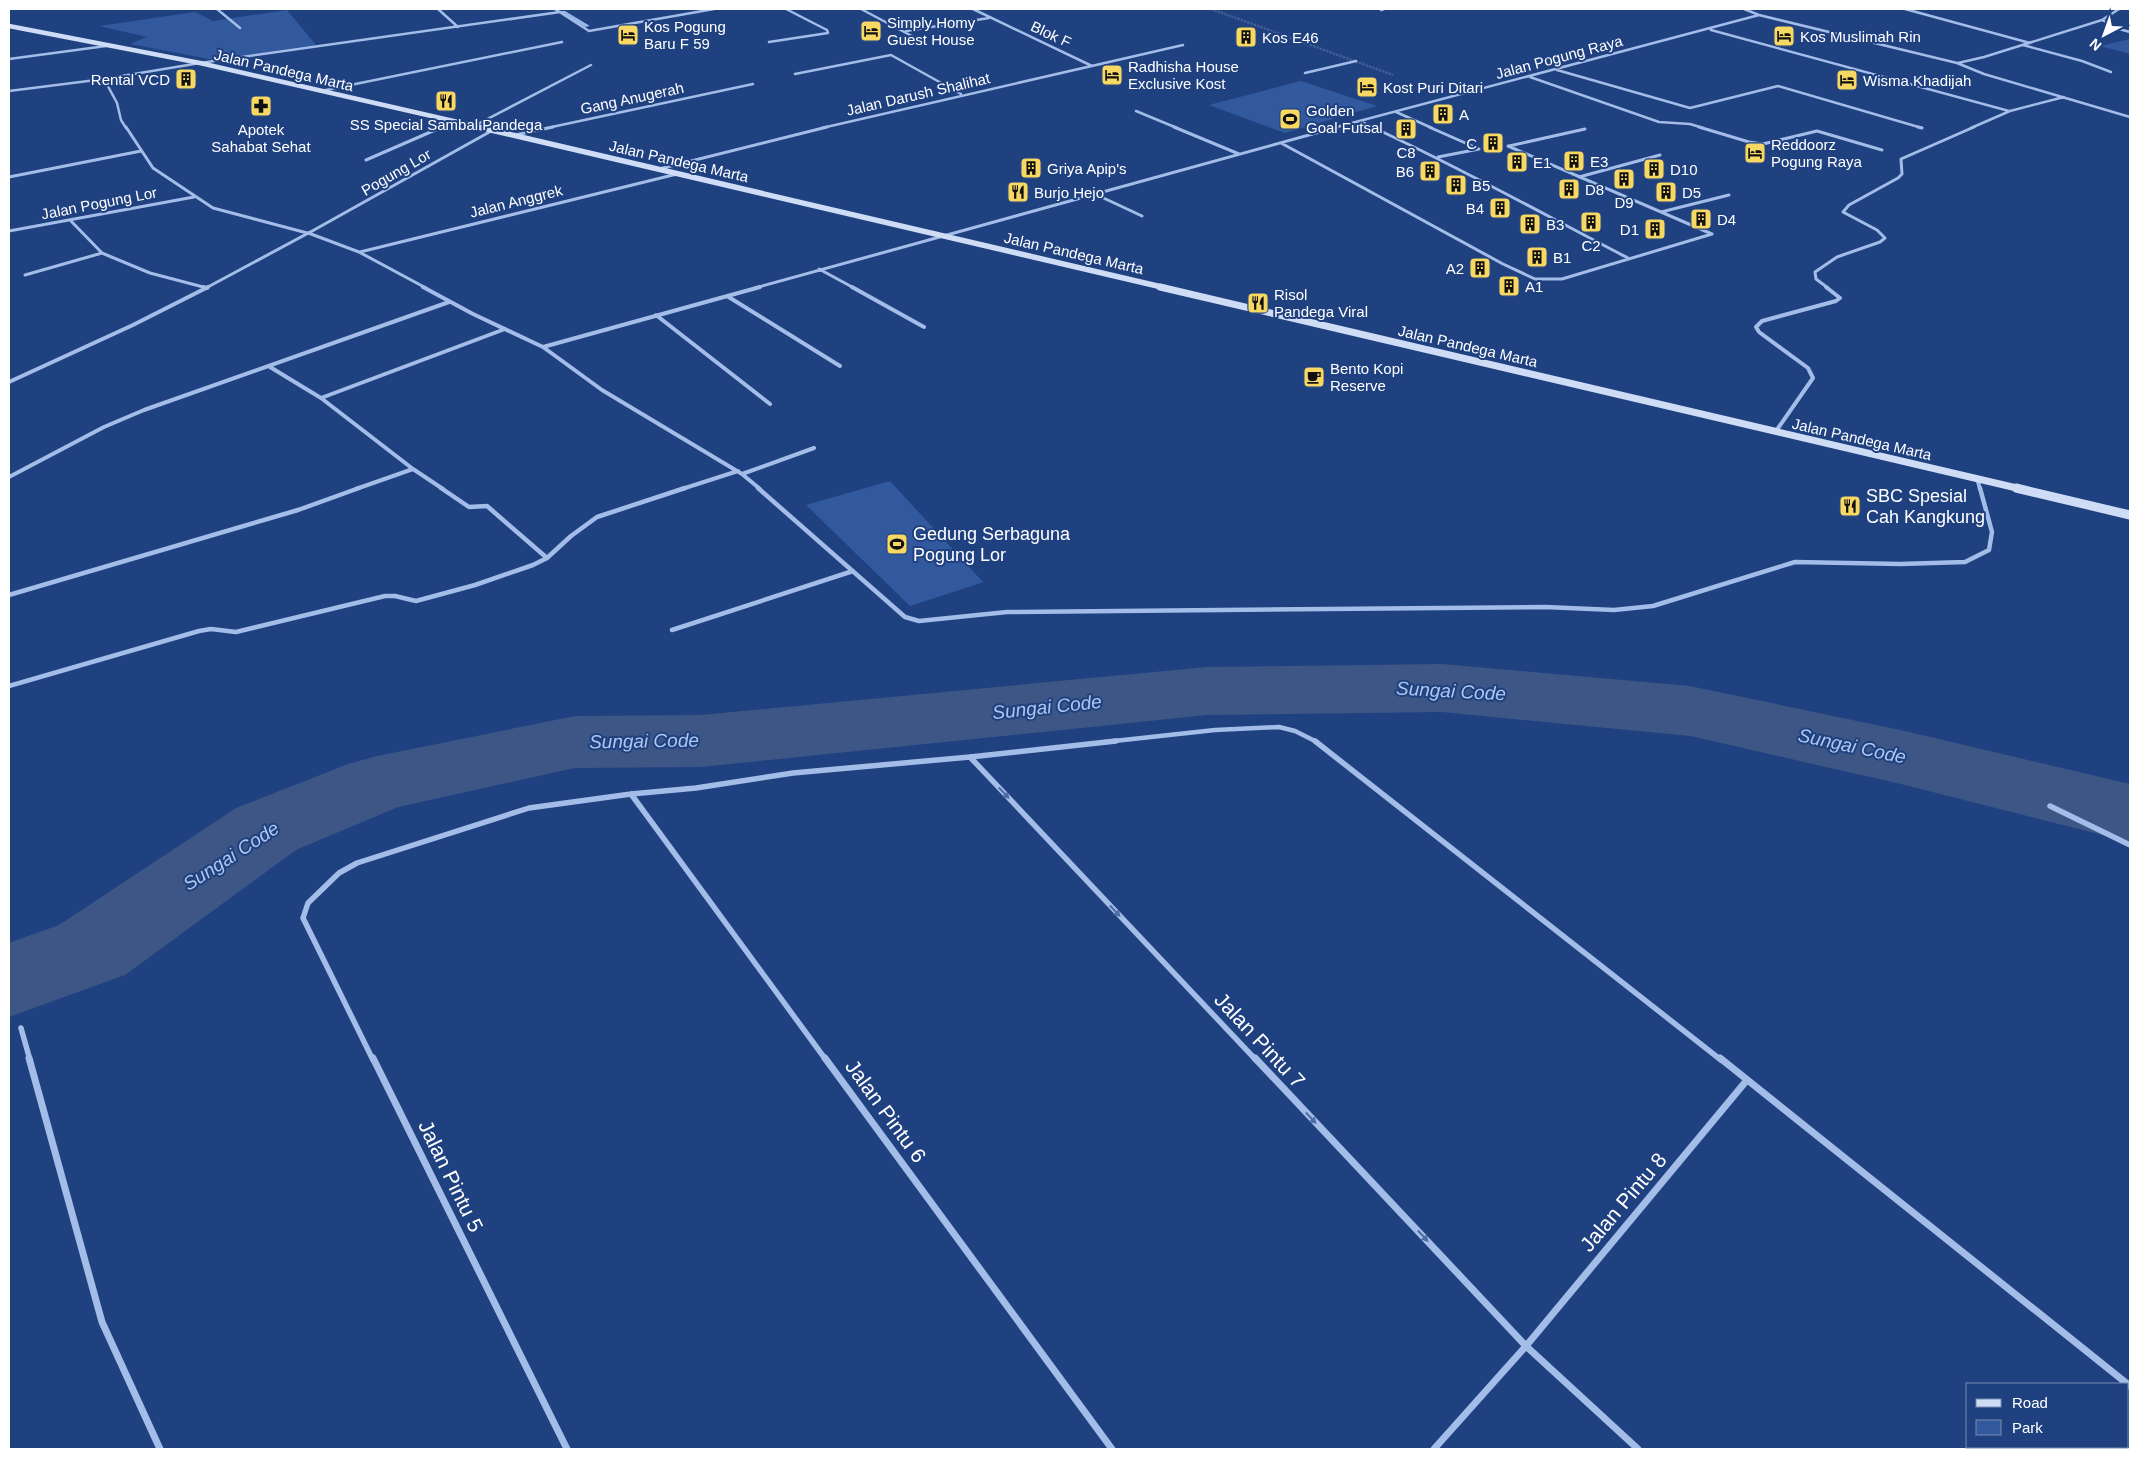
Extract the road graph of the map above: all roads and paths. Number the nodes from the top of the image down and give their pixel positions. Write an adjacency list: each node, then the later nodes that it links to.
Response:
1 (217, 9): 17 (street)
2 (438, 9): 16 (street)
3 (555, 9): 11 (street)
4 (714, 9): 11 (street)
5 (786, 9): 22 (street)
6 (861, 9): 19 (street)
7 (973, 9): 13 (street, Blok F)
8 (1744, 9): 12 (street)
9 (1905, 9): 24 (street)
10 (2118, 9): 14 (street)
11 (560, 12): 16 (street)
12 (1759, 15): 18 (street, Jalan Pogung Raya); 31 (street)
13 (990, 18): 19 (street); 33 (street, Blok F)
14 (2102, 20): 20 (street); 24 (street)
15 (9, 26): 27 (street, Jalan Pandega Marta)
16 (458, 27): 30 (street)
17 (240, 28)
18 (1709, 29): 34 (street, Jalan Pogung Raya); 47 (street)
19 (906, 31): 23 (street)
20 (2130, 32)
21 (562, 42): 42 (street)
22 (769, 42)
23 (925, 42)
24 (2030, 43): 26 (street)
25 (1183, 45): 33 (street, Jalan Darush Shalihat)
26 (2022, 45): 31 (street); 35 (street)
27 (106, 46): 28 (street); 30 (street, Jalan Pandega Marta)
28 (9, 60)
29 (1356, 61): 36 (street)
30 (200, 63): 39 (street); 42 (street, Jalan Pandega Marta)
31 (1958, 63): 44 (street)
32 (591, 65): 51 (street)
33 (1093, 66): 43 (street, Jalan Darush Shalihat)
34 (1556, 70): 38 (street, Jalan Pogung Raya); 52 (street)
35 (2111, 72)
36 (1305, 73)
37 (795, 74): 43 (street)
38 (1530, 77): 46 (street, Jalan Pogung Raya); 57 (street)
39 (104, 79): 41 (street); 58 (street)
40 (753, 84): 55 (street, Gang Anugerah)
41 (9, 91)
42 (321, 92): 50 (street, Jalan Pandega Marta)
43 (962, 95): 63 (street, Jalan Darush Shalihat)
44 (2064, 97): 47 (street); 48 (street)
45 (1136, 111): 59 (street)
46 (1396, 111): 49 (street, Jalan Pogung Raya); 61 (street)
47 (2010, 111): 93 (street)
48 (2130, 117)
49 (1359, 121): 56 (street, Jalan Pogung Raya); 61 (street)
50 (453, 122): 51 (street, Jalan Pandega Marta); 62 (street)
51 (474, 126): 54 (street, Jalan Pandega Marta)
52 (1922, 128)
53 (1585, 129): 66 (street)
54 (493, 130): 55 (street, Jalan Pandega Marta); 74 (street, Pogung Lor)
55 (514, 135): 63 (street, Jalan Pandega Marta)
56 (1281, 143): 59 (street, Jalan Pogung Raya); 78 (street)
57 (1882, 150)
58 (141, 151): 65 (street); 69 (street)
59 (1240, 154): 67 (street, Jalan Pogung Raya)
60 (1660, 155): 66 (street)
61 (1438, 157): 78 (street)
62 (366, 160)
63 (659, 169): 64 (street, Jalan Pandega Marta)
64 (678, 173): 75 (street, Jalan Pandega Marta); 76 (street, Jalan Anggrek)
65 (9, 177)
66 (1578, 177): 70 (street)
67 (1094, 194): 71 (street); 75 (street, Jalan Pogung Raya)
68 (1729, 195): 70 (street)
69 (194, 197): 72 (street, Jalan Pogung Lor); 74 (street)
70 (1661, 213): 78 (street)
71 (1142, 216)
72 (70, 220): 73 (street, Jalan Pogung Lor); 77 (street)
73 (9, 231)
74 (311, 234): 76 (street); 81 (street, Pogung Lor)
75 (944, 235): 79 (street, Jalan Pogung Raya); 93 (street, Jalan Pandega Marta)
76 (359, 252): 83 (street)
77 (102, 253): 80 (street); 81 (street)
78 (1628, 258)
79 (819, 269): 82 (street, Jalan Pogung Raya); 85 (street)
80 (25, 275)
81 (207, 289): 90 (street, Pogung Lor)
82 (727, 296): 84 (street, Jalan Pogung Raya); 89 (street)
83 (449, 302): 86 (street); 88 (street)
84 (656, 315): 87 (street, Jalan Pogung Raya); 92 (street)
85 (924, 327)
86 (505, 329): 87 (street); 91 (street)
87 (543, 347): 96 (street)
88 (270, 366): 91 (street); 97 (street)
89 (840, 366)
90 (9, 382)
91 (321, 398): 95 (street)
92 (770, 404)
93 (1776, 431): 98 (street, Jalan Pandega Marta)
94 (814, 448): 96 (street)
95 (413, 470): 100 (street); 102 (street)
96 (740, 473): 100 (street); 101 (street)
97 (9, 477)
98 (1976, 478): 99 (street, Jalan Pandega Marta); 101 (street)
99 (2130, 515)
100 (547, 558): 104 (street)
101 (853, 571): 103 (street)
102 (9, 595)
103 (672, 630)
104 (9, 686)
105 (970, 757): 106 (street); 110 (street); 111 (street, Jalan Pintu 7, one-way to 111)
106 (631, 794): 114 (street, Jalan Pintu 5); 115 (street, Jalan Pintu 6)
107 (2050, 806): 108 (street)
108 (2130, 845)
109 (21, 1028): 113 (street)
110 (1747, 1080): 111 (street, Jalan Pintu 8); 112 (street)
111 (1526, 1346): 116 (street, Jalan Pintu 8); 117 (street, Jalan Pintu 7)
112 (2126, 1383)
113 (160, 1449)
114 (567, 1449)
115 (1112, 1449)
116 (1434, 1449)
117 (1638, 1449)

